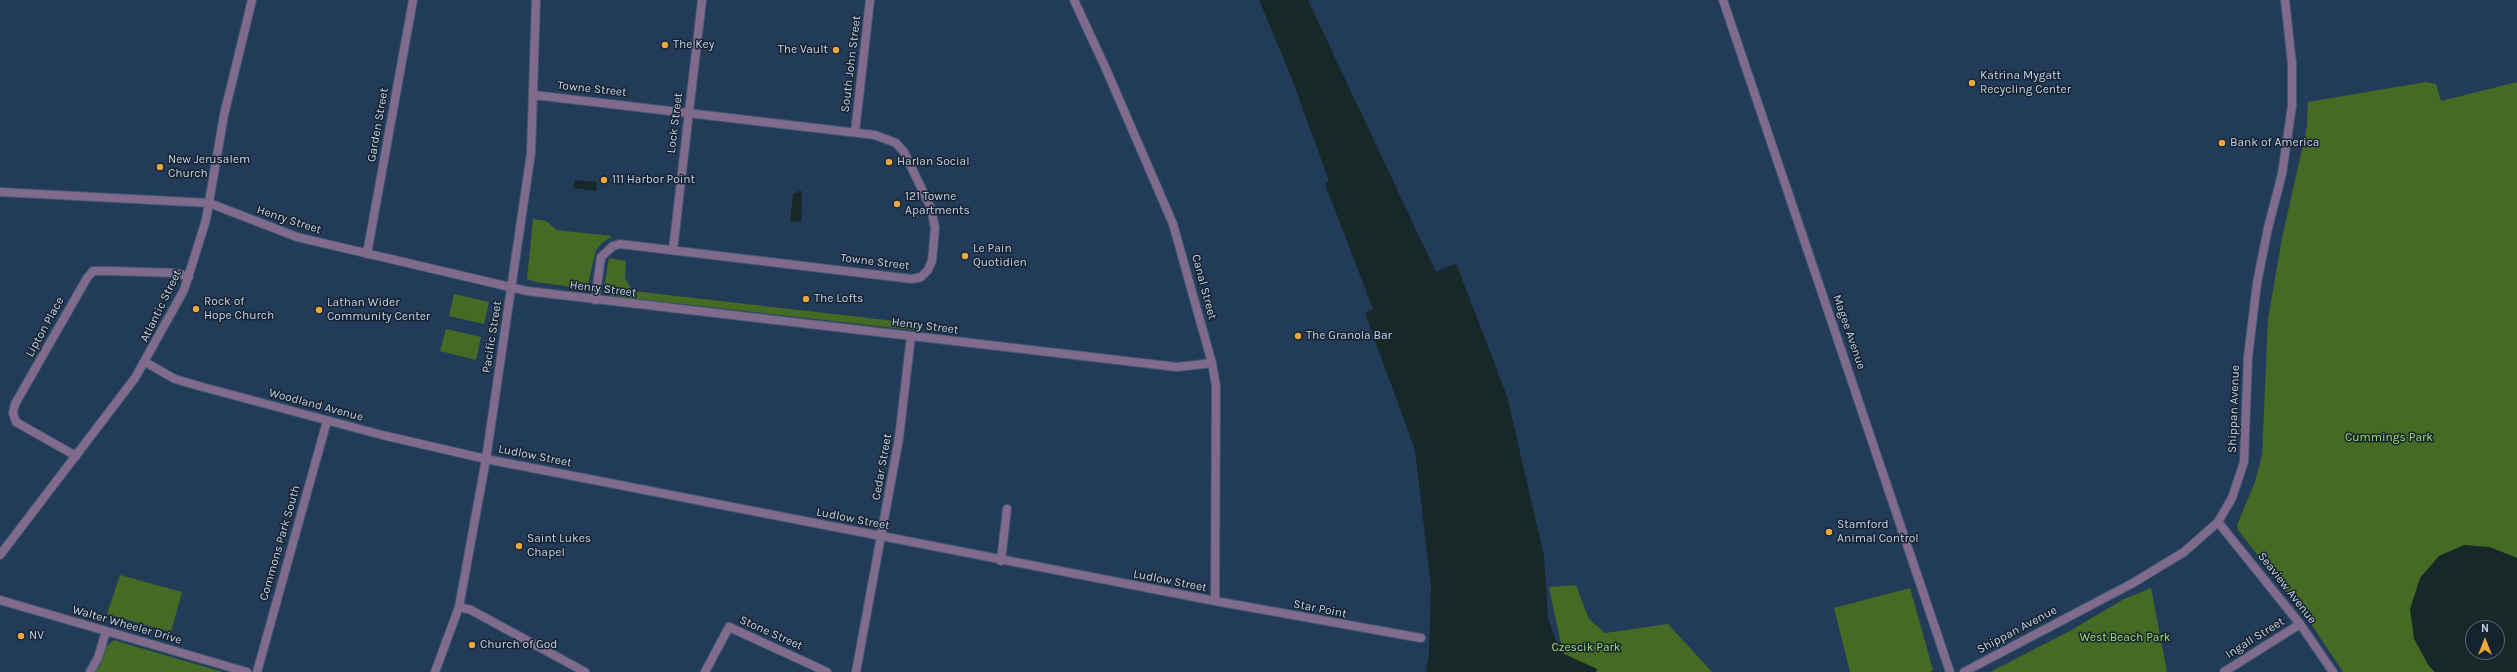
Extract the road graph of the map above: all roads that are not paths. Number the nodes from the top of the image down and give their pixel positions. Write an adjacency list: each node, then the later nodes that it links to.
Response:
1 (252, 0): 13 (street, Atlantic Street)
2 (413, 0): 15 (street, Garden Street)
3 (536, 0): 9 (street, Pacific Street)
4 (702, 0): 10 (street, Lock Street)
5 (870, 0): 11 (street, South John Street)
6 (1074, 0): 21 (street, Canal Street)
7 (1723, 0): 44 (street, Magee Avenue)
8 (2285, 0): 26 (street, Shippan Avenue)
9 (534, 95): 10 (street, Towne Street); 17 (street, Pacific Street)
10 (689, 112): 11 (street, Towne Street); 14 (street, Lock Street)
11 (855, 132): 14 (street, Towne Street)
12 (0, 192): 13 (street, Henry Street)
13 (209, 203): 15 (street, Henry Street); 16 (street, Atlantic Street)
14 (673, 250): 18 (street, Towne Street)
15 (367, 254): 17 (street, Henry Street)
16 (190, 277): 20 (street, Atlantic Street); 23 (street, Lipton Place)
17 (512, 289): 18 (street, Henry Street); 24 (street, Pacific Street)
18 (595, 300): 19 (street, Henry Street)
19 (911, 336): 21 (street, Henry Street); 27 (street, Cedar Street)
20 (145, 362): 22 (street, Woodland Avenue); 23 (street, Atlantic Street)
21 (1212, 363): 31 (street, Canal Street)
22 (327, 421): 24 (street, Woodland Avenue); 38 (street, Commons Park South)
23 (76, 456): 28 (street, Atlantic Street)
24 (486, 459): 27 (street, Ludlow Street); 32 (street, Pacific Street)
25 (1007, 509): 29 (street)
26 (2218, 522): 33 (street, Seaview Avenue); 45 (street, Shippan Avenue)
27 (881, 537): 29 (street, Ludlow Street); 43 (street, Cedar Street)
28 (0, 556)
29 (1001, 561): 31 (street, Ludlow Street)
30 (0, 600): 34 (street, Walter Wheeler Drive)
31 (1215, 601): 35 (street, Star Point)
32 (459, 606): 39 (street, Pacific Street); 40 (street)
33 (2300, 624): 46 (street, Ingall Street); 47 (street, Seaview Avenue)
34 (106, 631): 36 (street); 37 (street, Walter Wheeler Drive)
35 (1421, 638)
36 (90, 672)
37 (247, 672)
38 (257, 672)
39 (435, 672)
40 (585, 672)
41 (705, 672): 42 (street, Stone Street)
42 (828, 672)
43 (856, 672)
44 (1950, 672)
45 (1964, 672)
46 (2224, 672)
47 (2333, 672)

